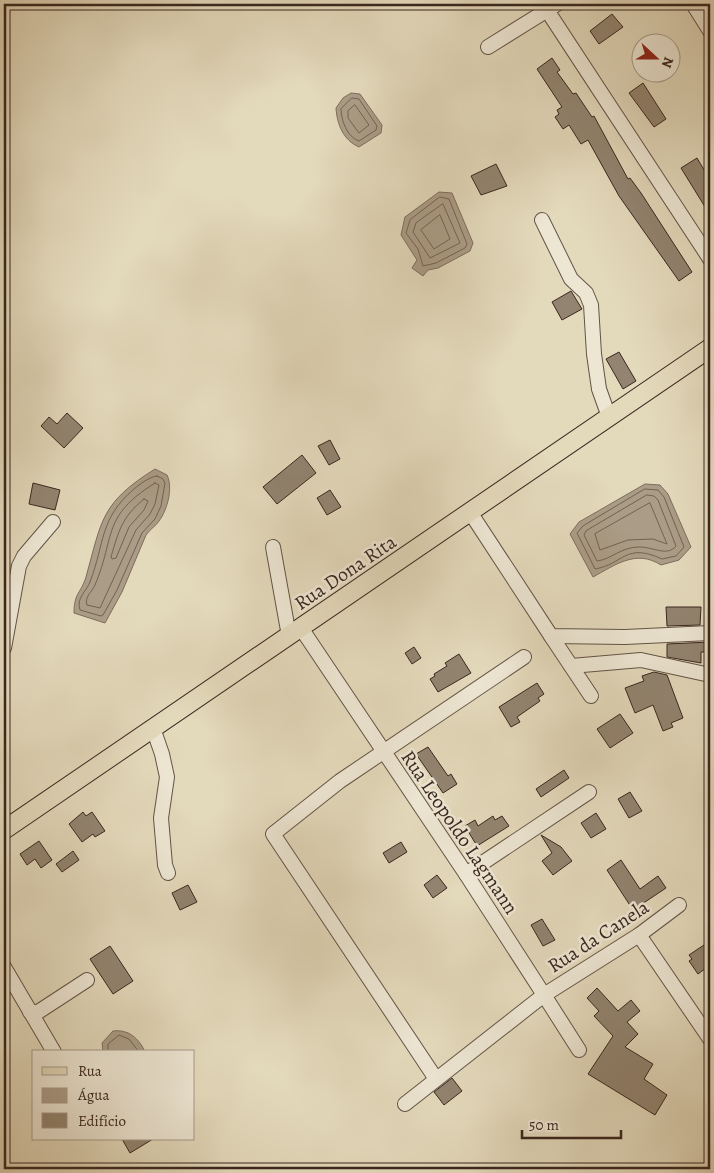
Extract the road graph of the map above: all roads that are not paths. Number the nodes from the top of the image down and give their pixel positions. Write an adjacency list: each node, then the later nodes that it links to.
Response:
1 (693, 4): 3 (street)
2 (549, 6): 4 (street); 6 (street)
3 (710, 31)
4 (488, 47)
5 (542, 220): 8 (street)
6 (710, 259)
7 (710, 348): 8 (main road, Rua Dona Rita)
8 (609, 417): 9 (main road, Rua Dona Rita)
9 (470, 512): 12 (main road, Rua Dona Rita); 14 (street)
10 (53, 522): 15 (street)
11 (273, 547): 12 (street)
12 (295, 632): 20 (main road, Rua Dona Rita); 21 (street, Rua Leopoldo Lagmann)
13 (710, 633): 14 (street)
14 (551, 636): 17 (street)
15 (4, 648)
16 (524, 657): 21 (street)
17 (571, 666): 18 (street); 19 (street)
18 (710, 675)
19 (591, 696)
20 (153, 728): 23 (main road, Rua Dona Rita); 24 (street)
21 (383, 753): 25 (street, Rua Leopoldo Lagmann); 35 (street)
22 (589, 792): 25 (street)
23 (4, 830)
24 (168, 873)
25 (466, 874): 30 (street, Rua Leopoldo Lagmann)
26 (678, 906): 27 (street, Rua da Canela)
27 (639, 935): 30 (street, Rua da Canela); 32 (street)
28 (4, 967): 31 (street)
29 (87, 980): 31 (street)
30 (544, 995): 34 (street, Rua da Canela); 35 (street)
31 (30, 1012): 33 (street)
32 (710, 1039)
33 (53, 1050)
34 (579, 1050)
35 (436, 1079): 36 (street)
36 (405, 1104)

